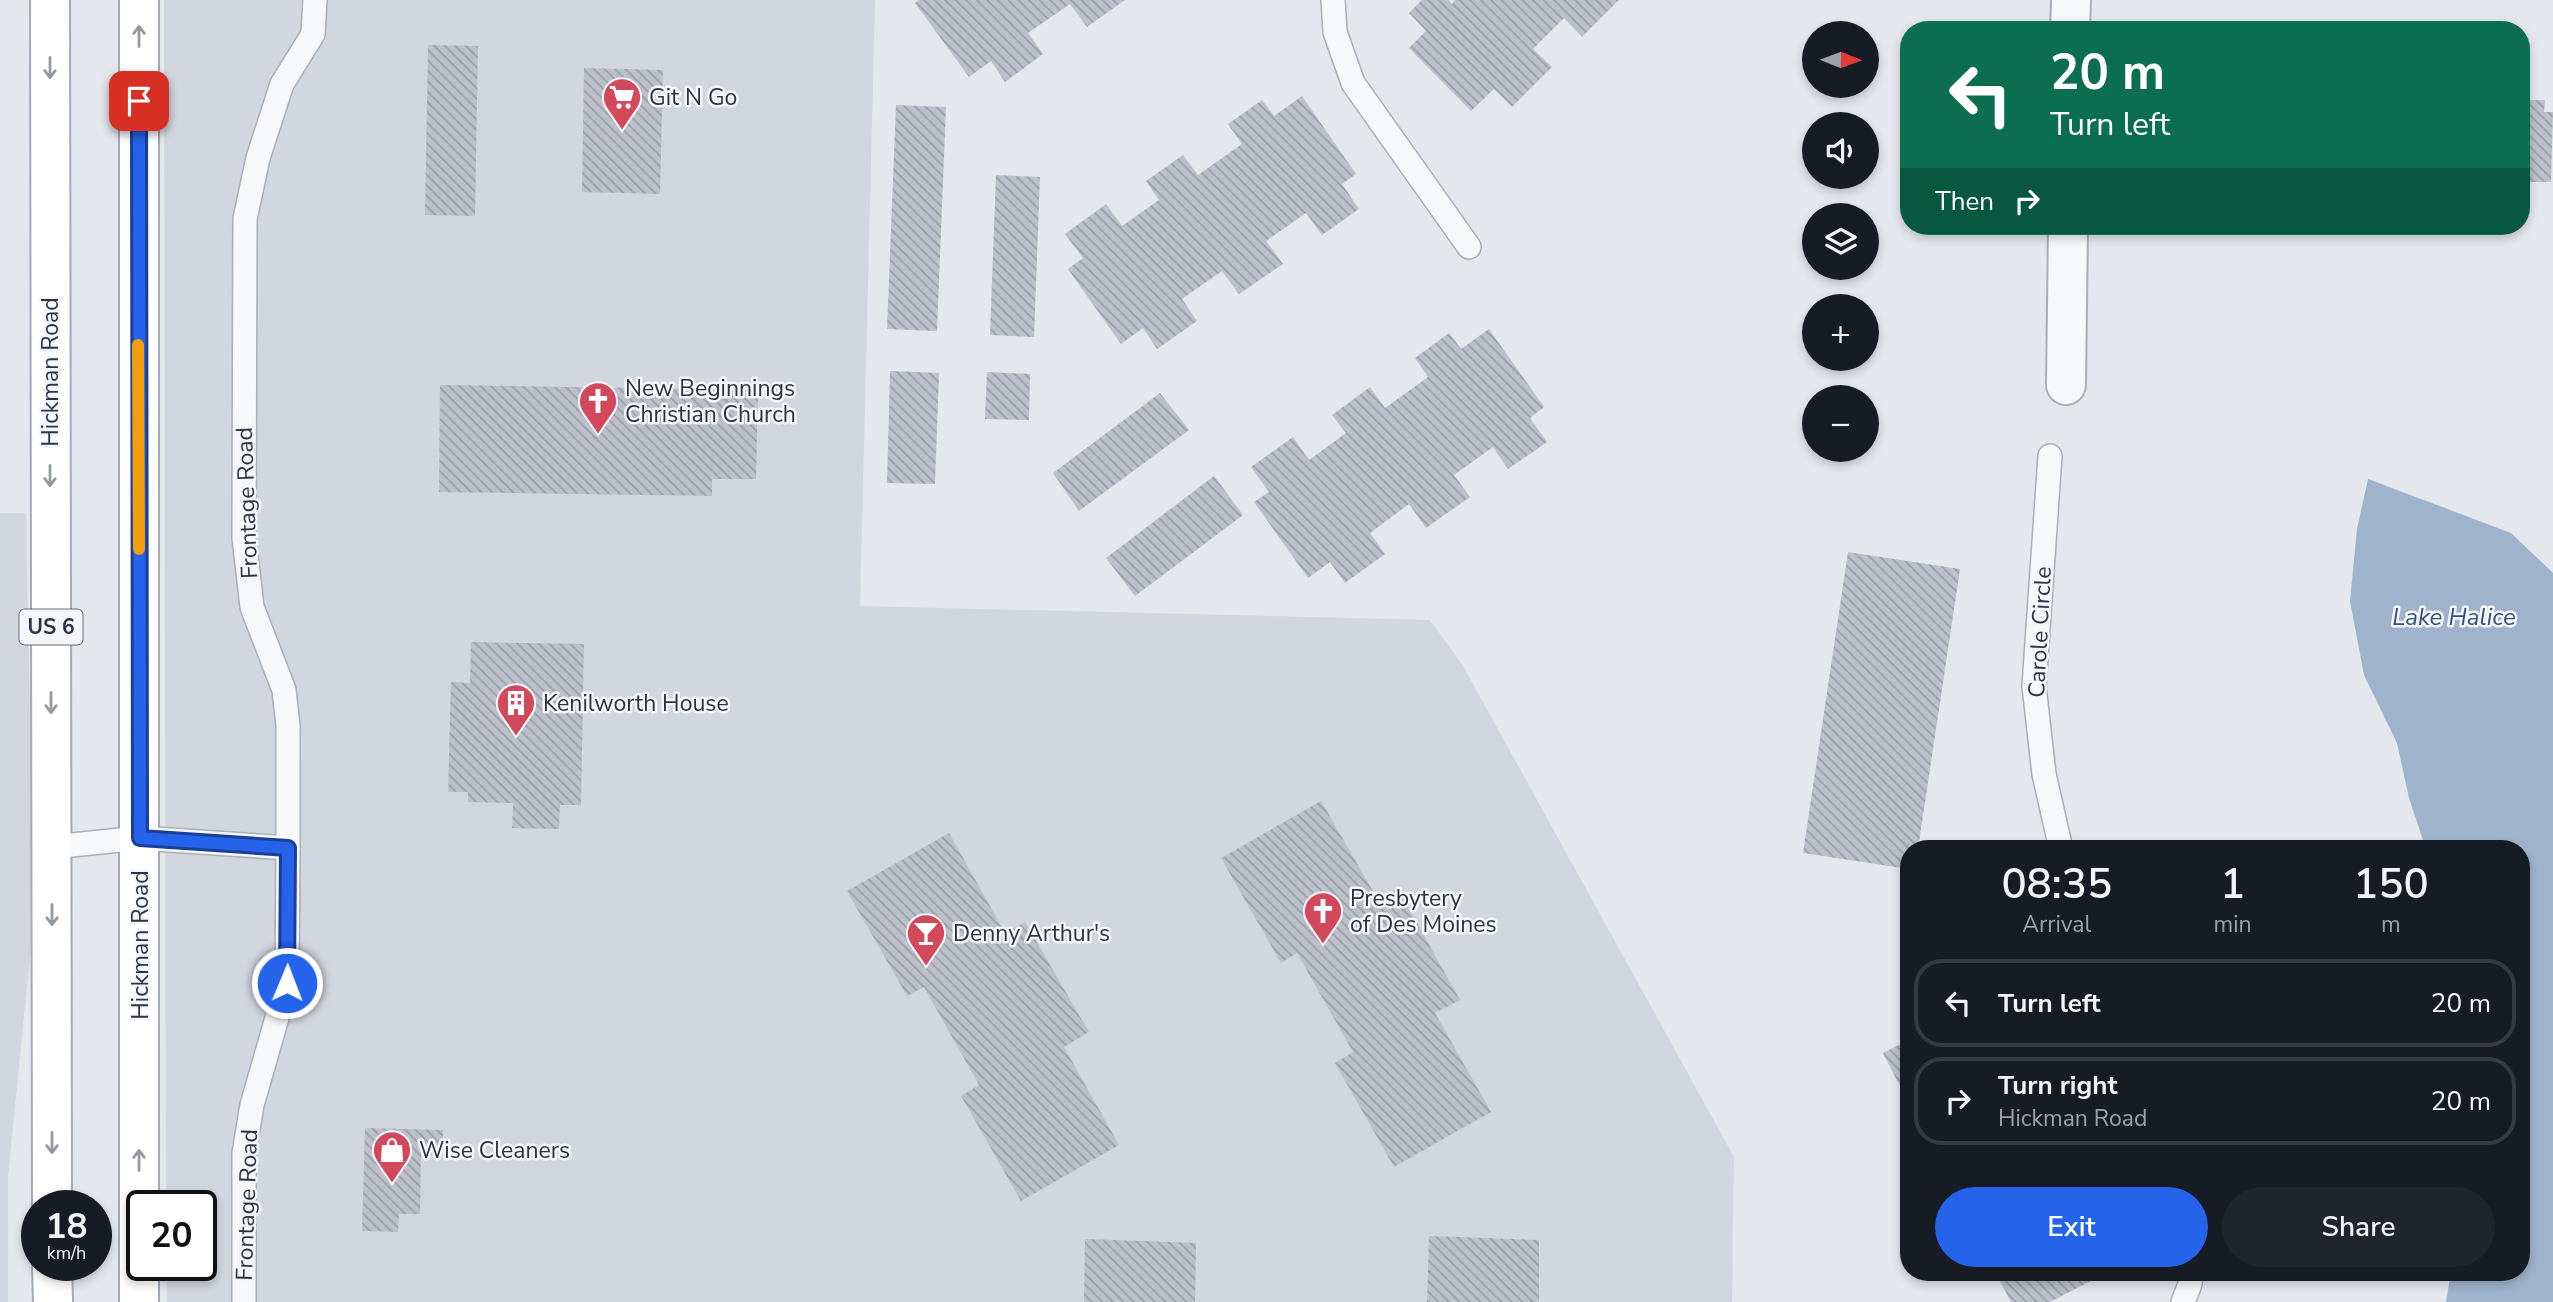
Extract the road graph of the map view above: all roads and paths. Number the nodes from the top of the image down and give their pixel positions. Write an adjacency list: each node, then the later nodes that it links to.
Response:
1 (50, 0): 13 (main road, Hickman Road / US 6, one-way to 13)
2 (139, 0): 11 (main road, Hickman Road, one-way to 2)
3 (315, 0): 14 (lane, Frontage Road)
4 (1333, 0): 8 (lane)
5 (2071, 0): 6 (street)
6 (2070, 21)
7 (2068, 235): 9 (street)
8 (1469, 247)
9 (2066, 385)
10 (2050, 456): 12 (lane, Carole Circle)
11 (140, 838): 13 (lane); 14 (lane); 19 (main road, Hickman Road, one-way to 11)
12 (2059, 840)
13 (52, 847): 15 (main road, Hickman Road / US 6, one-way to 15)
14 (288, 848): 20 (lane, Frontage Road)
15 (52, 1190)
16 (52, 1281): 18 (main road)
17 (2190, 1281): 21 (lane)
18 (52, 1302)
19 (139, 1302)
20 (244, 1302)
21 (2183, 1302)

